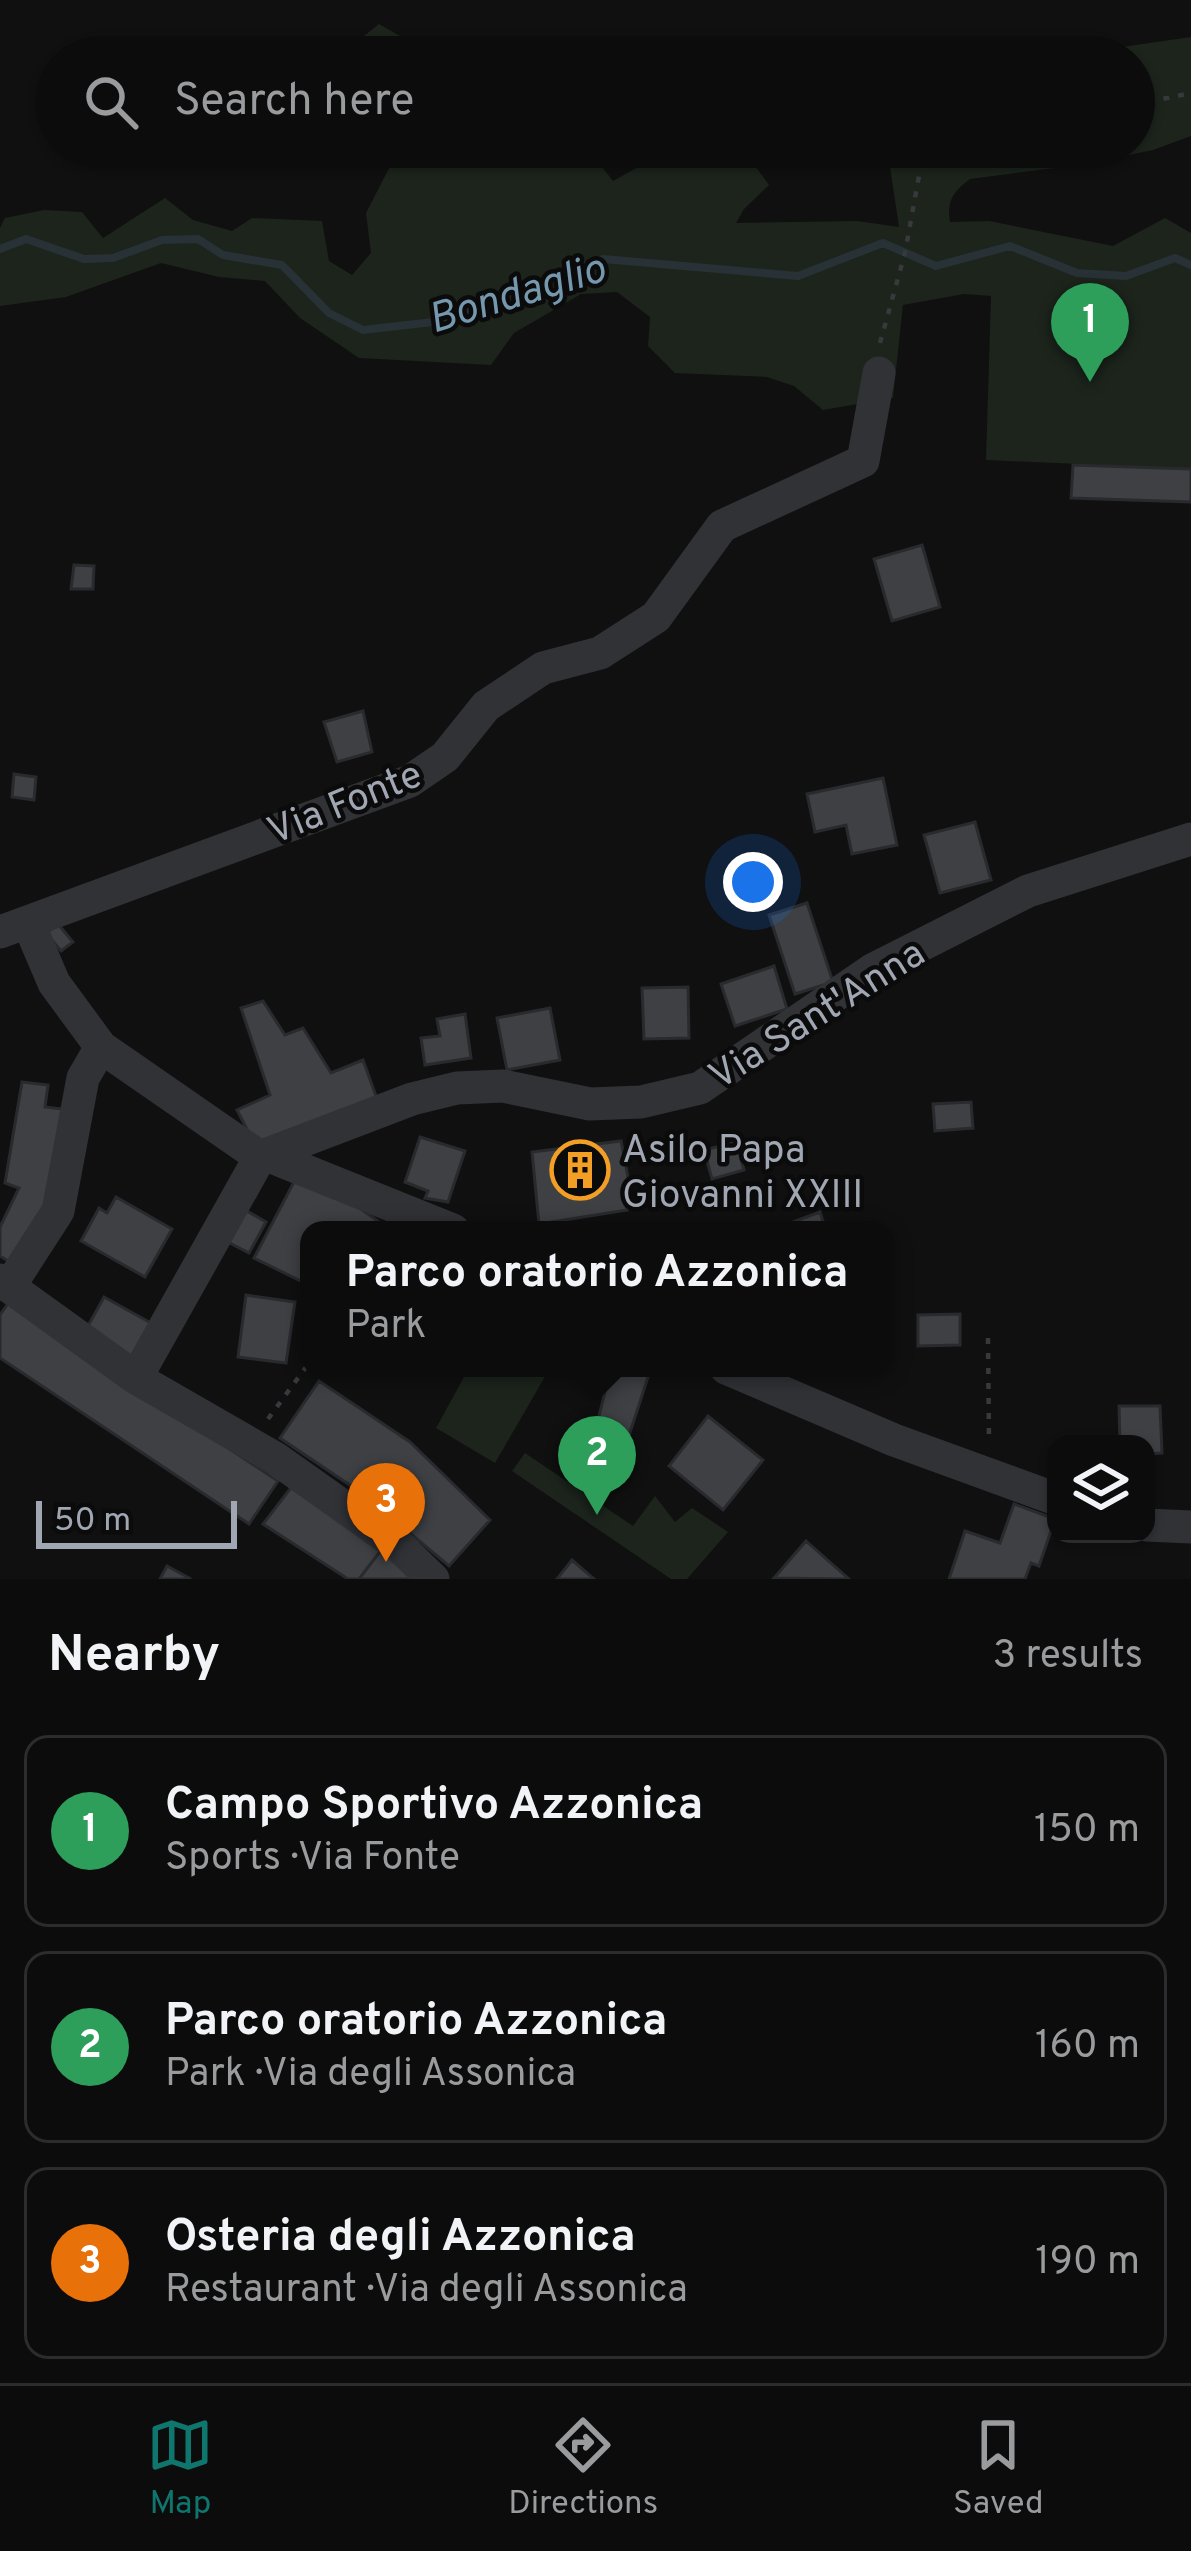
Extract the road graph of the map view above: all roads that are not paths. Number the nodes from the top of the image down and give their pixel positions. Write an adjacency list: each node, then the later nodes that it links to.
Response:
1 (879, 373): 3 (street, Via Fonte)
2 (1191, 839): 5 (street, Via Sant'Anna)
3 (14, 927): 4 (street)
4 (101, 1047): 5 (street); 7 (street)
5 (264, 1157): 6 (street); 9 (street)
6 (430, 1221)
7 (4, 1283): 9 (street)
8 (749, 1377): 10 (street)
9 (136, 1378): 13 (street)
10 (1047, 1496)
11 (1155, 1525): 12 (street)
12 (1191, 1527)
13 (433, 1579)

